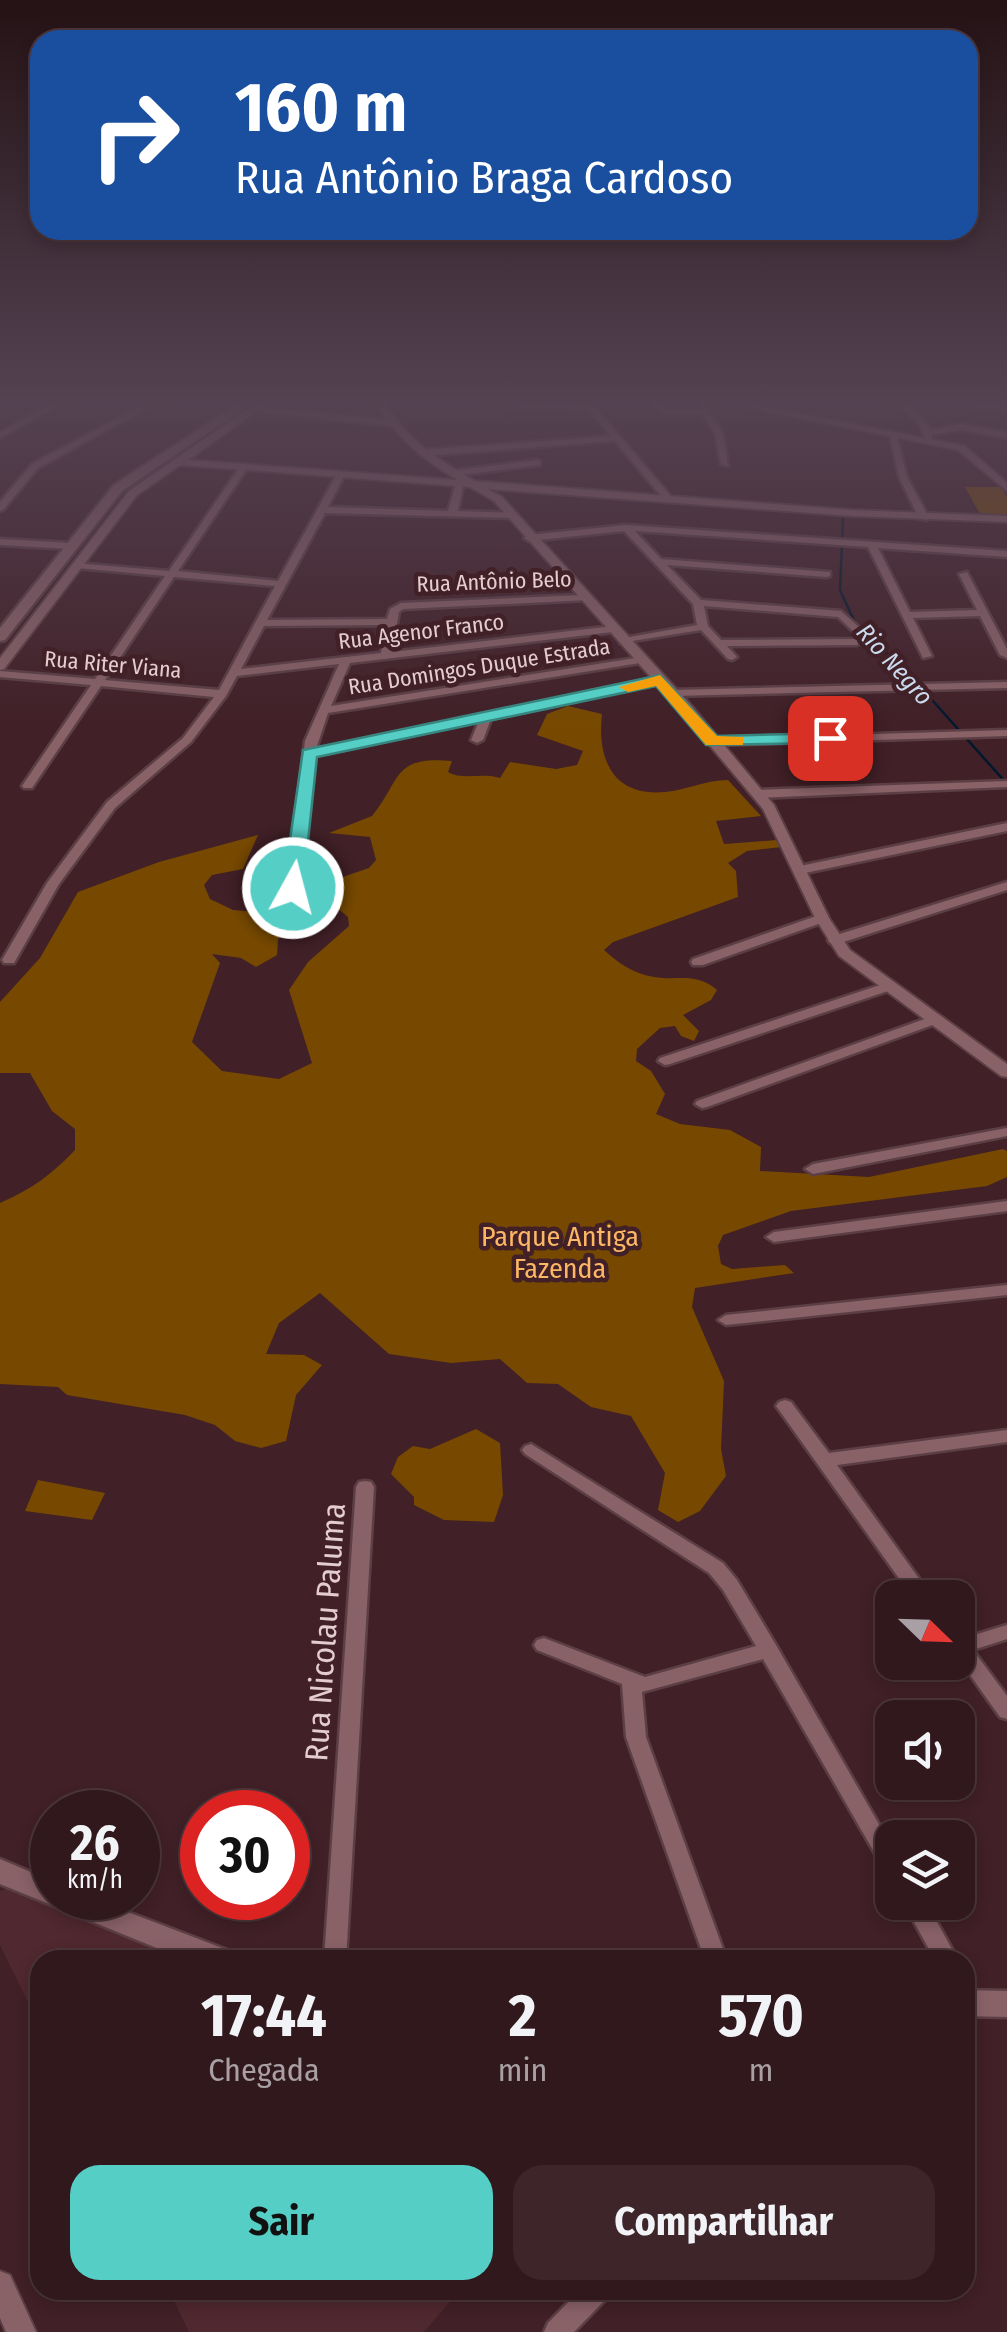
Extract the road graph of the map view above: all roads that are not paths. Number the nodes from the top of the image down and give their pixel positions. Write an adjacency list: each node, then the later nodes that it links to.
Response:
1 (101, 510): 15 (main road)
2 (121, 510): 19 (street)
3 (216, 510): 20 (street)
4 (323, 510): 8 (street); 23 (street)
5 (506, 510): 9 (street)
6 (808, 510): 10 (street)
7 (920, 510): 10 (street)
8 (453, 511): 9 (street)
9 (511, 515): 13 (street)
10 (924, 518): 11 (street)
11 (1007, 519)
12 (626, 528): 13 (street); 16 (street); 18 (street)
13 (529, 538): 24 (street)
14 (0, 542): 15 (street)
15 (72, 546): 32 (main road)
16 (872, 546): 17 (street); 27 (street)
17 (1007, 554)
18 (660, 562): 21 (street); 25 (street)
19 (77, 565): 20 (street); 41 (street)
20 (172, 574): 23 (street); 45 (street)
21 (828, 574)
22 (964, 574): 26 (street)
23 (282, 584): 28 (street)
24 (584, 598): 29 (street, Rua Antônio Belo); 31 (street)
25 (698, 603): 30 (street); 34 (street)
26 (982, 613): 27 (street); 35 (street)
27 (908, 615): 37 (street)
28 (262, 622): 29 (street); 42 (street)
29 (392, 622): 36 (street, Rua Antônio Belo)
30 (703, 627): 33 (street); 34 (street)
31 (613, 629): 33 (street); 36 (street, Rua Agenor Franco)
32 (0, 637)
33 (624, 640): 40 (street)
34 (722, 643): 38 (street)
35 (1005, 655)
36 (386, 656): 39 (street, Rua Agenor Franco)
37 (927, 656)
38 (732, 657)
39 (346, 660): 42 (street, Rua Agenor Franco); 49 (street)
40 (642, 660): 44 (street); 49 (street, Rua Domingos Duque Estrada)
41 (0, 666)
42 (234, 673): 47 (street)
43 (0, 674): 45 (street, Rua Riter Viana)
44 (660, 680): 48 (street); 50 (street)
45 (97, 683): 47 (street, Rua Riter Viana); 56 (street)
46 (1007, 685): 48 (street)
47 (222, 694): 64 (street)
48 (672, 694): 53 (street)
49 (323, 710): 54 (street)
50 (488, 716): 52 (street); 54 (street)
51 (1007, 733): 53 (street)
52 (477, 740)
53 (712, 742): 57 (street)
54 (309, 754): 61 (street)
55 (1007, 784): 57 (street)
56 (28, 786)
57 (758, 794): 59 (street)
58 (1007, 827): 59 (street)
59 (800, 870): 62 (street)
60 (1007, 886): 63 (street)
61 (293, 888)
62 (822, 918): 63 (street); 65 (street)
63 (835, 940): 66 (street)
64 (9, 960)
65 (698, 962)
66 (886, 987): 67 (street); 68 (street)
67 (933, 1020): 69 (street); 70 (street)
68 (666, 1060)
69 (1007, 1072)
70 (702, 1104)
71 (1007, 1132): 72 (street)
72 (813, 1169)
73 (1007, 1206): 74 (street)
74 (774, 1238)
75 (1007, 1290): 76 (street)
76 (726, 1320)
77 (785, 1406): 80 (street)
78 (1007, 1436): 80 (street)
79 (531, 1450): 86 (street)
80 (824, 1460): 82 (street)
81 (364, 1487): 96 (street, Rua Nicolau Paluma)
82 (911, 1580)
83 (1007, 1632): 84 (street)
84 (975, 1641)
85 (544, 1645): 88 (street)
86 (769, 1650): 88 (street); 90 (street)
87 (975, 1667): 89 (street)
88 (632, 1684): 97 (street)
89 (1007, 1711)
90 (875, 1835)
91 (0, 1871): 92 (main road)
92 (30, 1884)
93 (117, 1920): 95 (main road)
94 (924, 1920): 98 (street)
95 (194, 1950)
96 (336, 1950)
97 (712, 1950)
98 (941, 1950)
99 (975, 2000): 100 (main road)
100 (1007, 2004)
101 (0, 2285): 103 (street)
102 (587, 2300): 104 (street)
103 (21, 2332)
104 (557, 2332)

